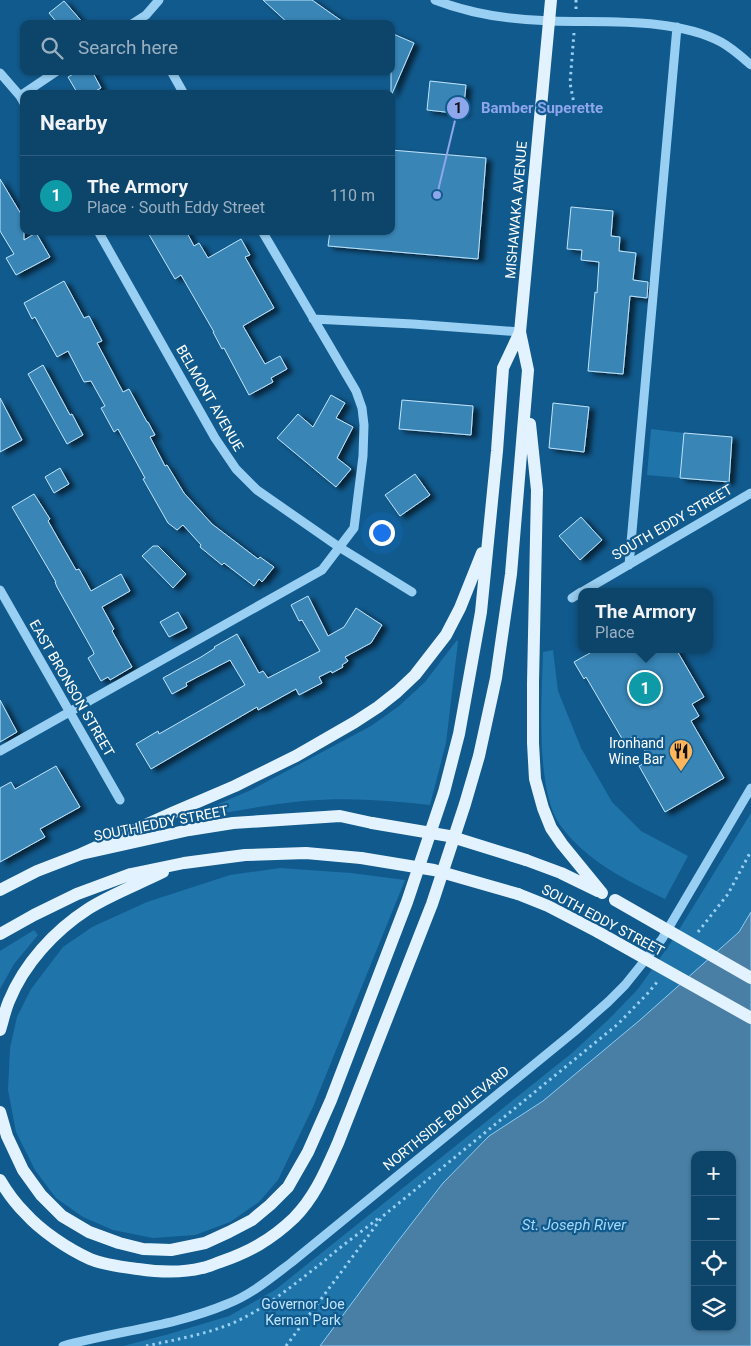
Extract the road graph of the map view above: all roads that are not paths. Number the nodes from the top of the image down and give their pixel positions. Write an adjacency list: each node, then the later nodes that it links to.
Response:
1 (159, 0): 4 (street)
2 (435, 0): 5 (street)
3 (551, 0): 5 (main road, MISHAWAKA AVENUE)
4 (144, 20)
5 (549, 21): 6 (street); 17 (main road, MISHAWAKA AVENUE)
6 (677, 27): 7 (street); 22 (street)
7 (751, 65)
8 (0, 74): 13 (street)
9 (52, 75): 11 (street)
10 (173, 75): 12 (street)
11 (33, 90)
12 (182, 90)
13 (20, 97)
14 (100, 235): 21 (street, BELMONT AVENUE)
15 (264, 235): 16 (street)
16 (313, 319): 17 (street); 21 (street)
17 (520, 332): 18 (main road, MISHAWAKA AVENUE); 20 (main road, MISHAWAKA AVENUE)
18 (526, 394): 35 (main road); 41 (main road)
19 (751, 493): 22 (street, SOUTH EDDY STREET)
20 (488, 537): 32 (main road); 40 (main road, MISHAWAKA AVENUE)
21 (339, 547): 25 (street, BELMONT AVENUE); 28 (street)
22 (629, 565): 23 (street, SOUTH EDDY STREET)
23 (589, 588)
24 (0, 590): 28 (street, EAST BRONSON STREET)
25 (412, 592)
26 (578, 594): 27 (street, SOUTH EDDY STREET)
27 (572, 598)
28 (70, 712): 29 (street); 31 (street, EAST BRONSON STREET)
29 (0, 751)
30 (751, 788): 42 (street, NORTHSIDE BOULEVARD)
31 (120, 800)
32 (81, 854): 34 (main road, SOUTH EDDY STREET); 35 (main road, SOUTH EDDY STREET, bridge)
33 (184, 863): 36 (main road, SOUTH EDDY STREET); 38 (main road, SOUTH EDDY STREET, bridge); 39 (main road)
34 (0, 890)
35 (602, 893): 37 (main road, SOUTH EDDY STREET, bridge)
36 (0, 934)
37 (751, 978)
38 (751, 1018)
39 (0, 1030)
40 (0, 1112)
41 (0, 1180)
42 (63, 1346)

